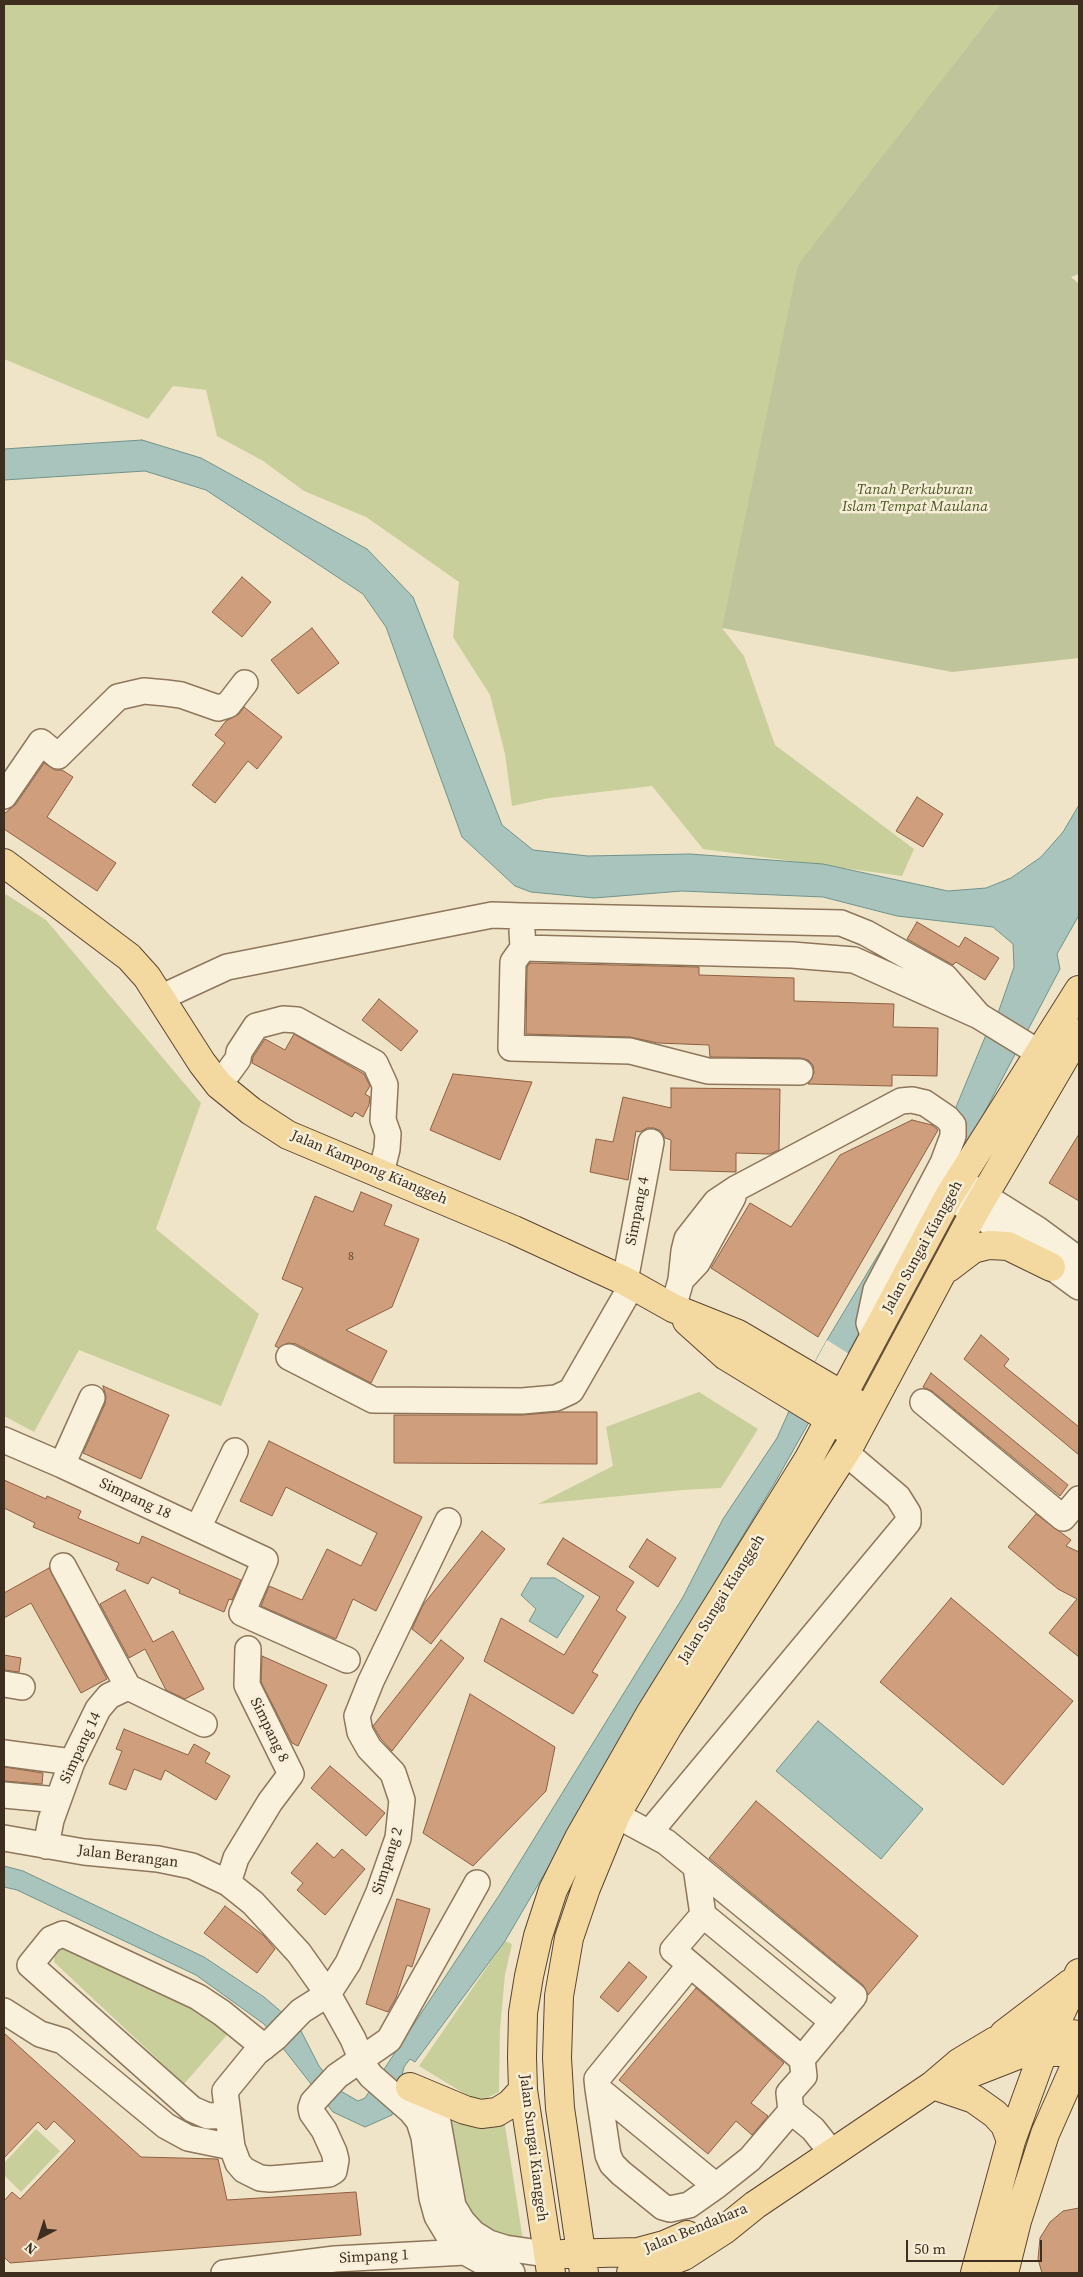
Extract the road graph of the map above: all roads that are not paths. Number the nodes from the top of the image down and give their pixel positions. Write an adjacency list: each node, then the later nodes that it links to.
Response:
1 (245, 683): 2 (street)
2 (4, 796)
3 (4, 863): 7 (main road, Jalan Kampong Kianggeh)
4 (522, 916): 5 (street); 7 (street); 8 (street)
5 (523, 948): 8 (street); 11 (street)
6 (1079, 990): 10 (main road, Jalan Sungai Kianggeh)
7 (160, 998): 12 (main road, Jalan Kampong Kianggeh)
8 (979, 1016): 10 (street)
9 (1079, 1033): 16 (main road, Jalan Sungai Kianggeh)
10 (1034, 1049): 15 (main road, Jalan Sungai Kianggeh)
11 (800, 1072)
12 (219, 1085): 14 (main road, Jalan Kampong Kianggeh); 14 (street)
13 (651, 1142): 20 (street, Simpang 4)
14 (381, 1173): 20 (main road, Jalan Kampong Kianggeh)
15 (954, 1188): 16 (street); 23 (main road, Jalan Sungai Kianggeh)
16 (979, 1204): 17 (street); 18 (street); 19 (main road, Jalan Sungai Kianggeh)
17 (1079, 1260)
18 (1051, 1267): 19 (main road); 21 (street)
19 (940, 1276): 28 (main road, Jalan Sungai Kianggeh)
20 (628, 1283): 22 (main road, Jalan Kampong Kianggeh); 24 (street)
21 (1079, 1286)
22 (673, 1308): 23 (street); 25 (main road, Jalan Kampong Kianggeh)
23 (869, 1338): 25 (main road, Jalan Sungai Kianggeh)
24 (289, 1357)
25 (815, 1394): 28 (main road, Jalan Kampong Kianggeh); 30 (main road, Jalan Kampong Kianggeh); 67 (main road, Jalan Sungai Kianggeh)
26 (92, 1398): 32 (street)
27 (923, 1402): 33 (street)
28 (869, 1411): 30 (main road, Jalan Sungai Kianggeh)
29 (4, 1440): 32 (street, Simpang 18)
30 (851, 1444): 45 (main road, Jalan Sungai Kianggeh); 46 (street)
31 (235, 1450): 35 (street)
32 (62, 1465): 35 (street, Simpang 18)
33 (1079, 1499)
34 (448, 1520): 55 (street, Simpang 2)
35 (198, 1528): 38 (street, Simpang 18)
36 (63, 1566): 39 (street)
37 (248, 1649): 51 (street, Simpang 8)
38 (347, 1660)
39 (128, 1688): 40 (street); 42 (street, Simpang 14)
40 (204, 1724)
41 (4, 1753): 42 (street)
42 (72, 1762): 44 (street, Simpang 14)
43 (4, 1795): 44 (street)
44 (58, 1800): 48 (street, Simpang 14)
45 (616, 1815): 46 (street); 79 (main road, Jalan Sungai Kianggeh)
46 (649, 1833): 49 (street)
47 (4, 1838): 48 (street, Jalan Berangan)
48 (46, 1846): 51 (street, Jalan Berangan)
49 (696, 1867): 52 (street); 57 (street)
50 (477, 1883): 63 (street)
51 (228, 1884): 55 (street, Jalan Berangan)
52 (703, 1915): 53 (street); 57 (street)
53 (690, 1965): 64 (street); 66 (street)
54 (1078, 1976): 59 (main road); 60 (main road)
55 (328, 1994): 61 (street); 63 (street, Jalan Berangan)
56 (4, 2011): 72 (street)
57 (833, 2022): 64 (street)
58 (1079, 2035): 59 (main road, Jalan Bendahara)
59 (1048, 2040): 60 (main road, Jalan Bendahara); 62 (main road, Jalan Bendahara); 65 (main road, Jalan Bendahara); 71 (main road)
60 (995, 2042): 65 (main road, Jalan Bendahara)
61 (269, 2043): 70 (street); 70 (street)
62 (1079, 2057): 85 (main road)
63 (368, 2059): 68 (street, Jalan Berangan); 72 (street)
64 (802, 2059): 69 (street)
65 (933, 2085): 71 (main road); 73 (main road, Jalan Bendahara)
66 (598, 2089): 74 (street); 74 (street)
67 (523, 2090): 68 (main road); 78 (main road, Jalan Sungai Kianggeh)
68 (405, 2094): 76 (street, Jalan Berangan); 78 (street, Jalan Berangan)
69 (791, 2111): 73 (street); 74 (street)
70 (227, 2115): 72 (street)
71 (1011, 2141): 84 (main road)
72 (232, 2147)
73 (832, 2153): 75 (main road, Jalan Bendahara)
74 (716, 2186)
75 (755, 2205): 77 (main road, Jalan Bendahara); 79 (main road, Jalan Bendahara)
76 (465, 2252): 80 (street, Simpang 1); 81 (street, Jalan Berangan)
77 (684, 2256): 82 (main road, Jalan Bendahara); 83 (main road)
78 (548, 2264): 79 (main road, Jalan Bendahara)
79 (583, 2264)
80 (224, 2273)
81 (512, 2273)
82 (631, 2273)
83 (658, 2273)
84 (975, 2273)
85 (1004, 2273)

